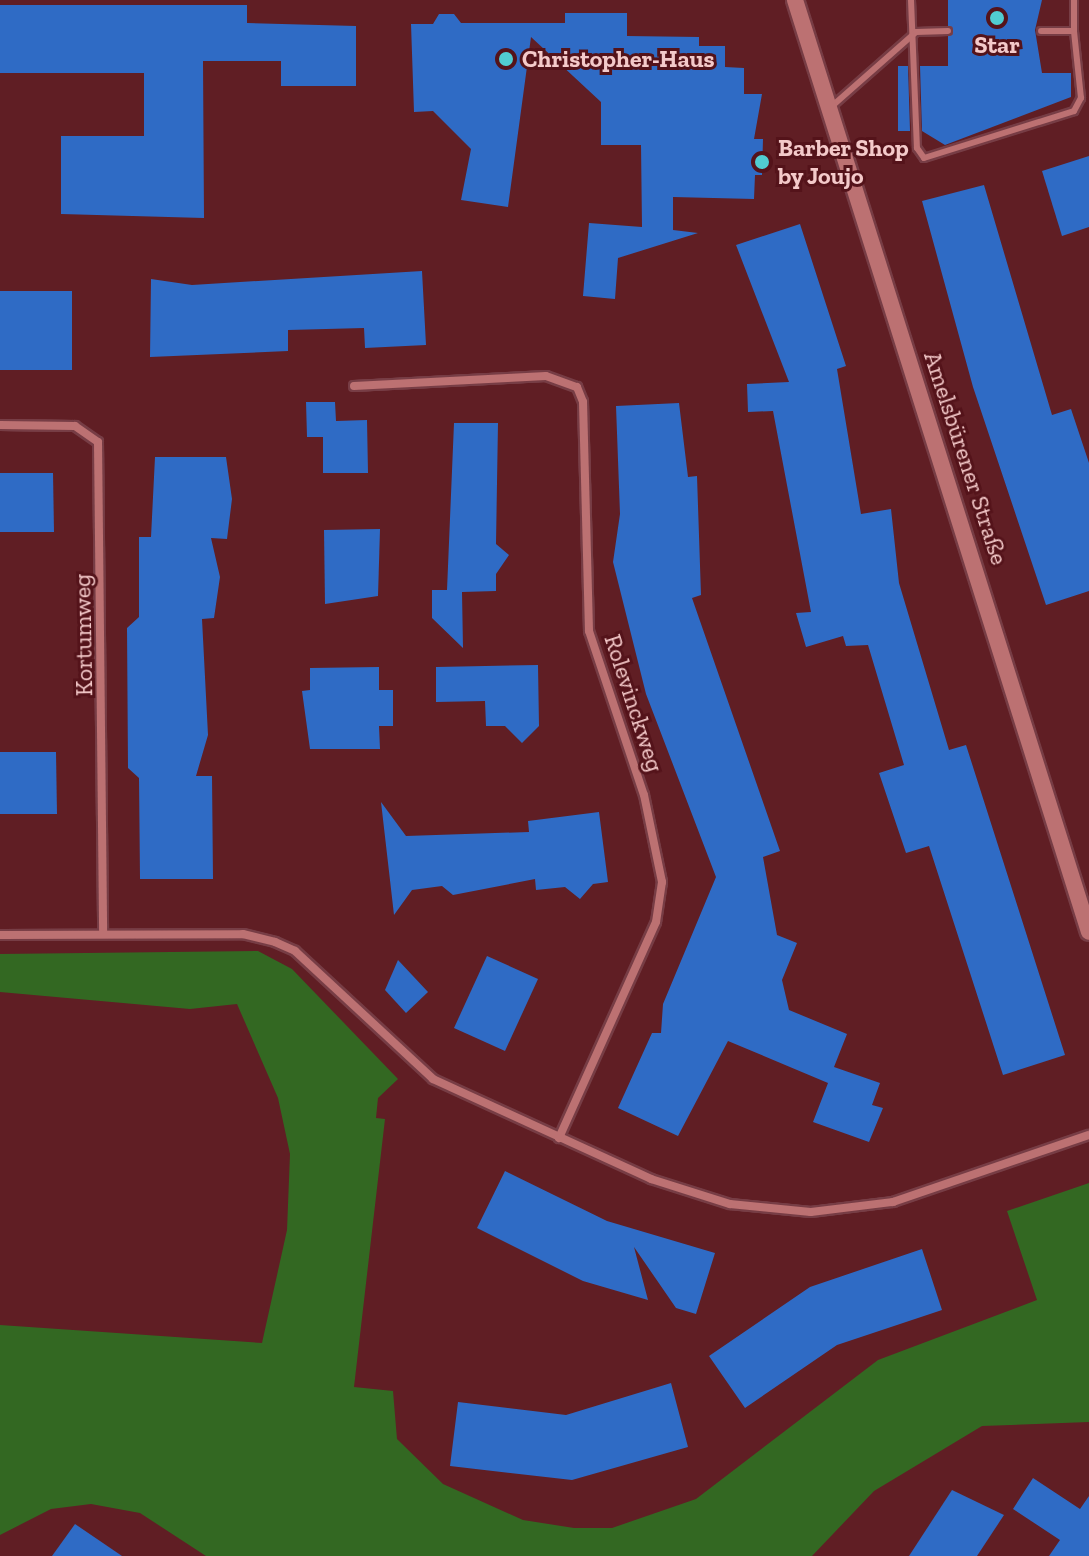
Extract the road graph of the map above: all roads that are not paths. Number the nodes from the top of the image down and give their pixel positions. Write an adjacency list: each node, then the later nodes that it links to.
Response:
1 (795, 0): 8 (street, Amelsbürener Straße)
2 (911, 0): 7 (lane)
3 (1074, 0): 6 (lane)
4 (948, 31): 7 (lane)
5 (1041, 31): 6 (lane)
6 (1074, 31): 7 (lane)
7 (916, 32): 8 (lane)
8 (829, 109): 11 (street, Amelsbürener Straße)
9 (354, 386): 15 (street, Rolevinckweg)
10 (0, 425): 12 (street, Kortumweg)
11 (1089, 932)
12 (103, 933): 13 (street); 15 (street)
13 (0, 935)
14 (1089, 1135): 15 (street)
15 (559, 1138)

